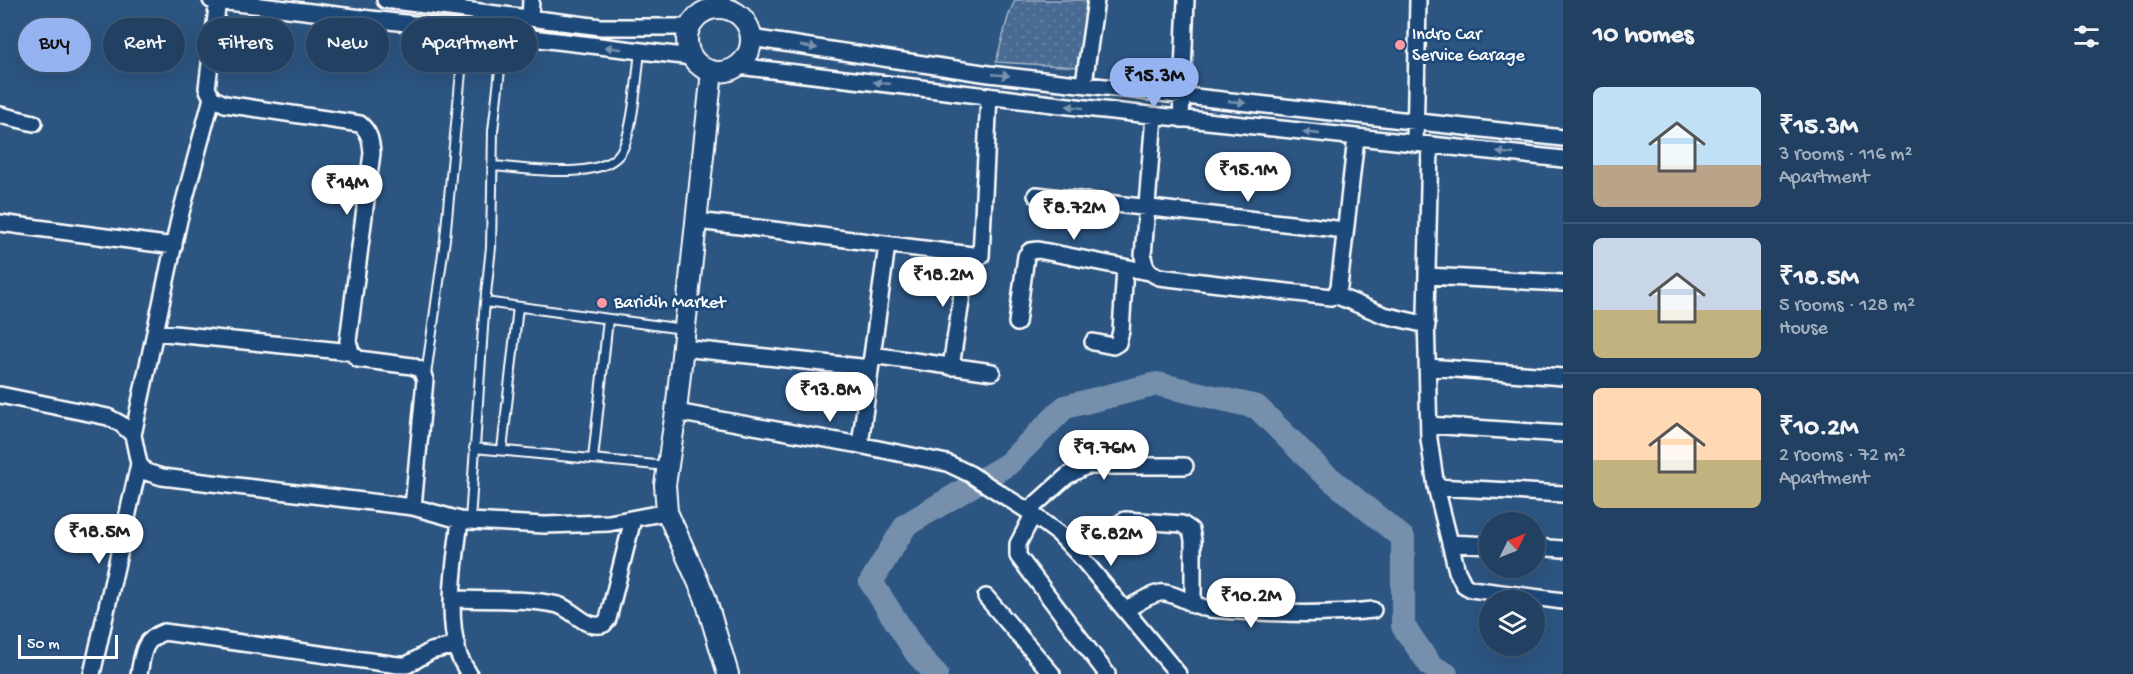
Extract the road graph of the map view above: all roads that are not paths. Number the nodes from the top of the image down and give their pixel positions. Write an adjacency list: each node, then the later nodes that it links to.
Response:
1 (211, 0): 2 (street)
2 (218, 0): 12 (street); 25 (street)
3 (385, 0): 10 (street)
4 (531, 0): 10 (street)
5 (1096, 0): 22 (street)
6 (1186, 0): 24 (street)
7 (1418, 0): 29 (street)
8 (710, 5): 9 (street); 13 (street)
9 (735, 6): 14 (street)
10 (530, 18)
11 (537, 19): 13 (street)
12 (401, 22)
13 (689, 27): 17 (street)
14 (751, 38): 18 (street); 22 (street, one-way to 22)
15 (537, 39): 16 (street, one-way to 15)
16 (640, 51): 17 (street); 35 (lane)
17 (692, 57): 19 (street)
18 (738, 66): 19 (street); 23 (street, one-way to 18)
19 (712, 71): 38 (street)
20 (461, 72): 63 (lane)
21 (500, 72): 35 (lane)
22 (1084, 83): 24 (street)
23 (988, 96): 27 (street, one-way to 23); 43 (street)
24 (1182, 96): 28 (street); 29 (street, one-way to 29)
25 (212, 98): 42 (street); 57 (street)
26 (0, 115): 30 (street)
27 (1154, 116): 28 (street); 37 (street)
28 (1181, 119): 31 (street, one-way to 28)
29 (1416, 121): 32 (street); 33 (street)
30 (34, 123)
31 (1356, 138): 33 (street); 40 (street)
32 (1563, 138)
33 (1423, 145): 34 (street, one-way to 33); 46 (street)
34 (1563, 159)
35 (492, 166): 49 (lane)
36 (1036, 195): 37 (street)
37 (1146, 208): 40 (street); 45 (street)
38 (696, 221): 41 (street); 55 (street)
39 (0, 223): 42 (street)
40 (1345, 230): 48 (street)
41 (887, 245): 43 (street); 58 (street)
42 (174, 246): 54 (street)
43 (968, 255): 59 (street)
44 (1125, 268): 45 (street); 52 (street); 56 (street)
45 (1149, 272): 48 (street)
46 (1427, 276): 47 (street); 53 (street)
47 (1563, 283)
48 (1335, 295): 53 (street)
49 (485, 302): 50 (lane); 70 (lane)
50 (518, 307): 51 (lane); 71 (lane)
51 (608, 319): 55 (lane); 72 (lane)
52 (1017, 323)
53 (1427, 325): 60 (street)
54 (155, 332): 57 (street); 68 (street)
55 (683, 339): 58 (street); 65 (street)
56 (1093, 342)
57 (351, 352): 63 (street)
58 (871, 361): 59 (street); 69 (street)
59 (951, 367): 61 (street)
60 (1428, 367): 62 (street); 66 (street)
61 (992, 372)
62 (1563, 377)
63 (425, 380): 78 (street)
64 (0, 395): 68 (street)
65 (676, 412): 69 (street); 74 (street)
66 (1429, 425): 67 (street); 76 (street)
67 (1563, 434)
68 (133, 435): 73 (street)
69 (860, 445): 80 (street)
70 (474, 448): 71 (lane); 82 (lane)
71 (502, 450): 72 (lane)
72 (593, 459): 74 (lane)
73 (139, 464): 78 (street); 95 (street)
74 (668, 466): 79 (street)
75 (1185, 466): 80 (street)
76 (1436, 487): 77 (street); 83 (street)
77 (1563, 494)
78 (413, 507): 82 (street)
79 (667, 512): 81 (street); 98 (street)
80 (1030, 513): 87 (street); 100 (street)
81 (633, 519): 82 (street); 89 (street)
82 (465, 521): 89 (street)
83 (1450, 543): 84 (street); 90 (street)
84 (1479, 544)
85 (1545, 548): 86 (street)
86 (1563, 549)
87 (1075, 551): 91 (street); 92 (street)
88 (986, 597): 99 (street)
89 (453, 599): 94 (street)
90 (1563, 601)
91 (1193, 605): 92 (street); 93 (street)
92 (1125, 610): 101 (street)
93 (1373, 610)
94 (457, 645): 96 (street); 97 (street)
95 (92, 674)
96 (138, 674)
97 (469, 674)
98 (728, 674)
99 (1052, 674)
100 (1107, 674)
101 (1178, 674)

